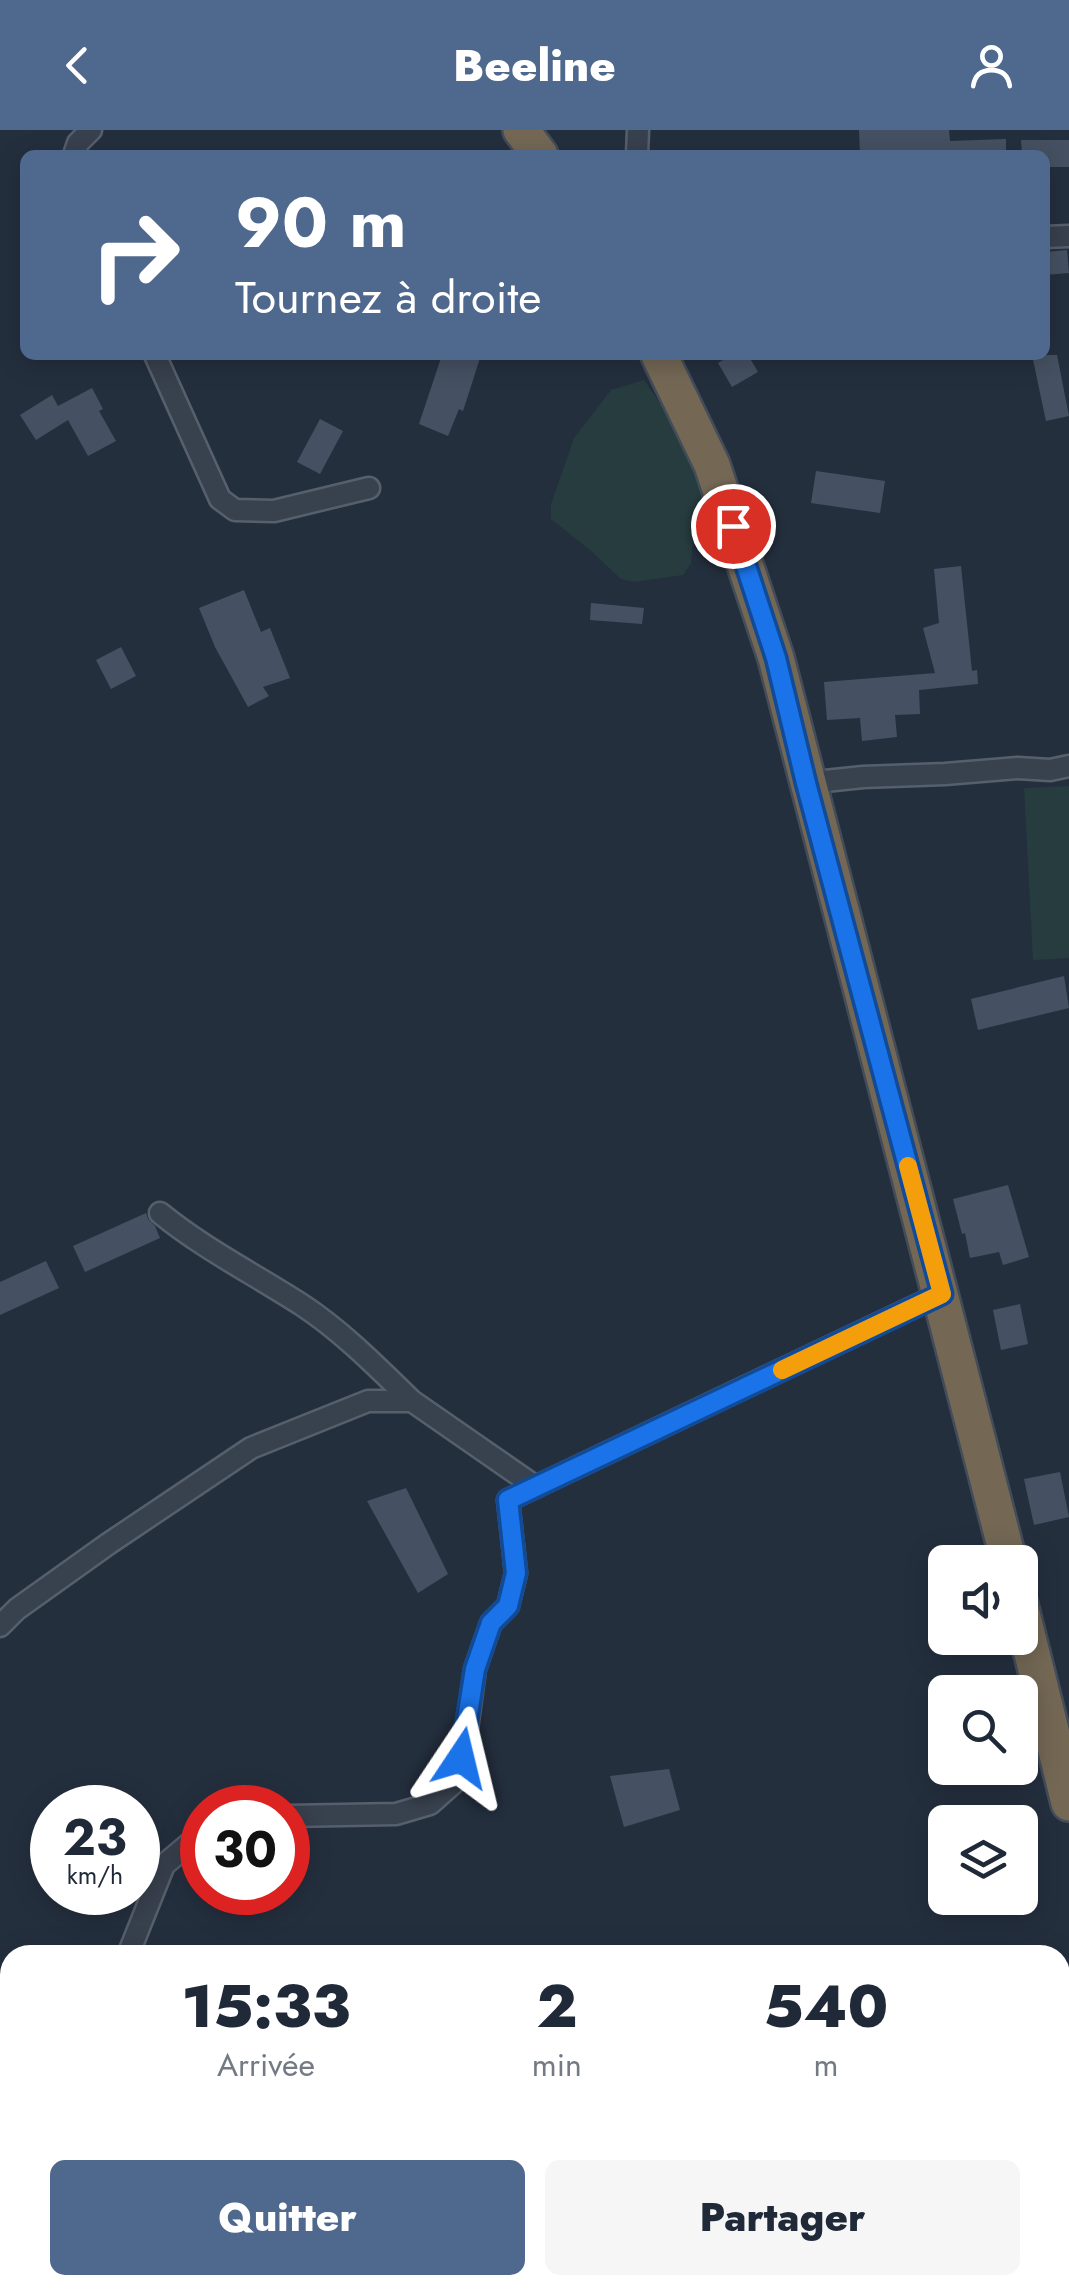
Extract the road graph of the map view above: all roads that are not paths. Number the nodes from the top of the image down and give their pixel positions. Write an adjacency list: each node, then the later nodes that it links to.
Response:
1 (92, 130): 3 (street)
2 (521, 130): 4 (highway)
3 (76, 150)
4 (536, 150)
5 (157, 360): 7 (street)
6 (661, 360): 9 (highway)
7 (369, 488)
8 (1069, 766): 9 (street)
9 (806, 783): 11 (highway)
10 (160, 1213): 12 (street)
11 (942, 1294): 13 (street); 14 (highway)
12 (412, 1401): 13 (street); 15 (street)
13 (536, 1487): 18 (street)
14 (1005, 1545)
15 (0, 1626)
16 (1033, 1655): 17 (highway)
17 (1069, 1803)
18 (310, 1816)
19 (180, 1852): 20 (street)
20 (132, 1945)

